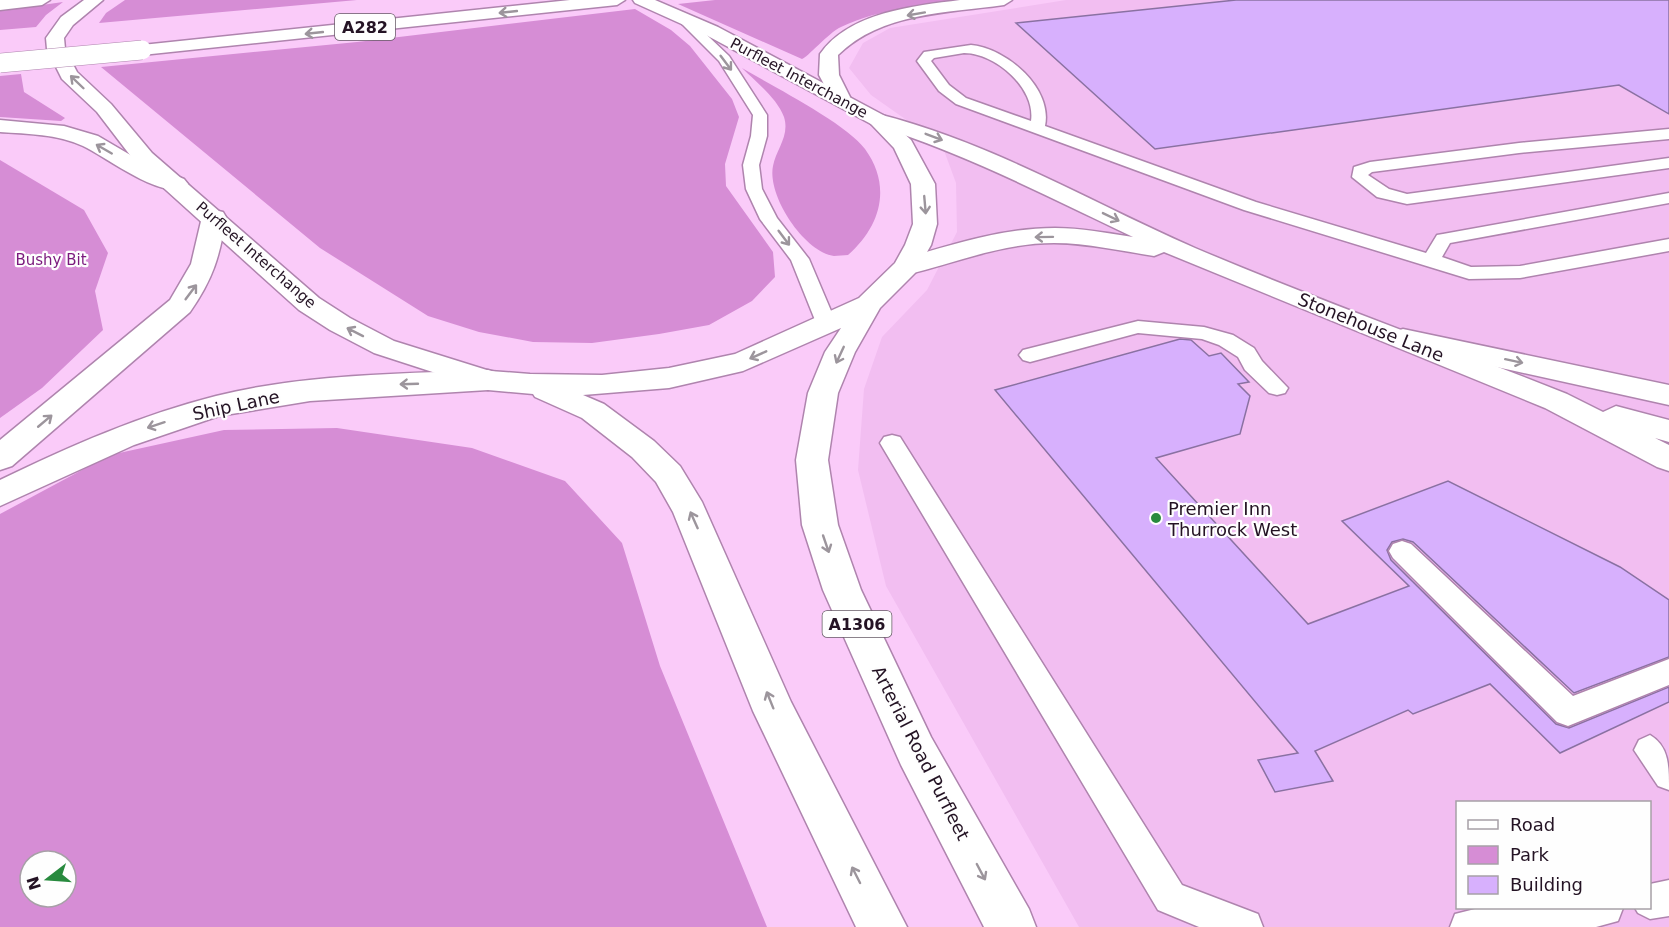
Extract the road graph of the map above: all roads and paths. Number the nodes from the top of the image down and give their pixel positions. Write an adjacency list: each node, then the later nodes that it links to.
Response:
1 (42, 0): 7 (main road)
2 (95, 0): 19 (main road, Purfleet Interchange, one-way to 2)
3 (457, 0): 8 (main road, A282)
4 (617, 0): 12 (main road, A282, one-way to 12, bridge)
5 (641, 0): 9 (main road, Purfleet Interchange)
6 (1004, 0): 13 (main road, one-way to 13)
7 (0, 5)
8 (392, 7)
9 (686, 21): 13 (main road, Purfleet Interchange); 27 (lane, one-way to 27)
10 (80, 35): 11 (main road)
11 (34, 39)
12 (0, 63)
13 (840, 97): 14 (main road, Purfleet Interchange)
14 (878, 120): 23 (main road, Stonehouse Lane, one-way to 23); 25 (main road, Purfleet Interchange, one-way to 25)
15 (0, 126): 19 (main road, one-way to 15)
16 (1037, 128): 16 (lane); 24 (lane)
17 (1669, 134): 18 (lane)
18 (1669, 163)
19 (176, 184): 21 (main road, Purfleet Interchange)
20 (1669, 198): 24 (lane)
21 (214, 217): 30 (main road, Purfleet Interchange, one-way to 21); 37 (main road, one-way to 21)
22 (1669, 245): 24 (lane)
23 (1186, 253): 25 (main road, Stonehouse Lane, one-way to 25); 28 (main road, Stonehouse Lane)
24 (1431, 260)
25 (906, 267): 26 (main road, Purfleet Interchange)
26 (869, 304): 27 (main road, Purfleet Interchange); 48 (main road, Arterial Road Purfleet / A1306, one-way to 48)
27 (827, 325): 31 (main road, Purfleet Interchange, one-way to 31)
28 (1395, 336): 33 (main road, one-way to 33); 34 (main road, Stonehouse Lane)
29 (1030, 355): 32 (lane)
30 (488, 380): 31 (main road, Purfleet Interchange); 39 (main road, Ship Lane, one-way to 39)
31 (530, 384): 47 (main road, one-way to 31)
32 (1277, 388)
33 (1669, 395)
34 (1556, 401): 35 (main road, Stonehouse Lane); 38 (main road, Stonehouse Lane)
35 (1669, 431)
36 (892, 443): 49 (lane)
37 (0, 458)
38 (1669, 459)
39 (0, 494)
40 (1402, 551): 41 (lane)
41 (1669, 672)
42 (1650, 750): 43 (lane)
43 (1669, 774)
44 (1669, 898): 45 (lane)
45 (1651, 901)
46 (1598, 909): 50 (lane)
47 (882, 927)
48 (1011, 927)
49 (1245, 927)
50 (1468, 927)

